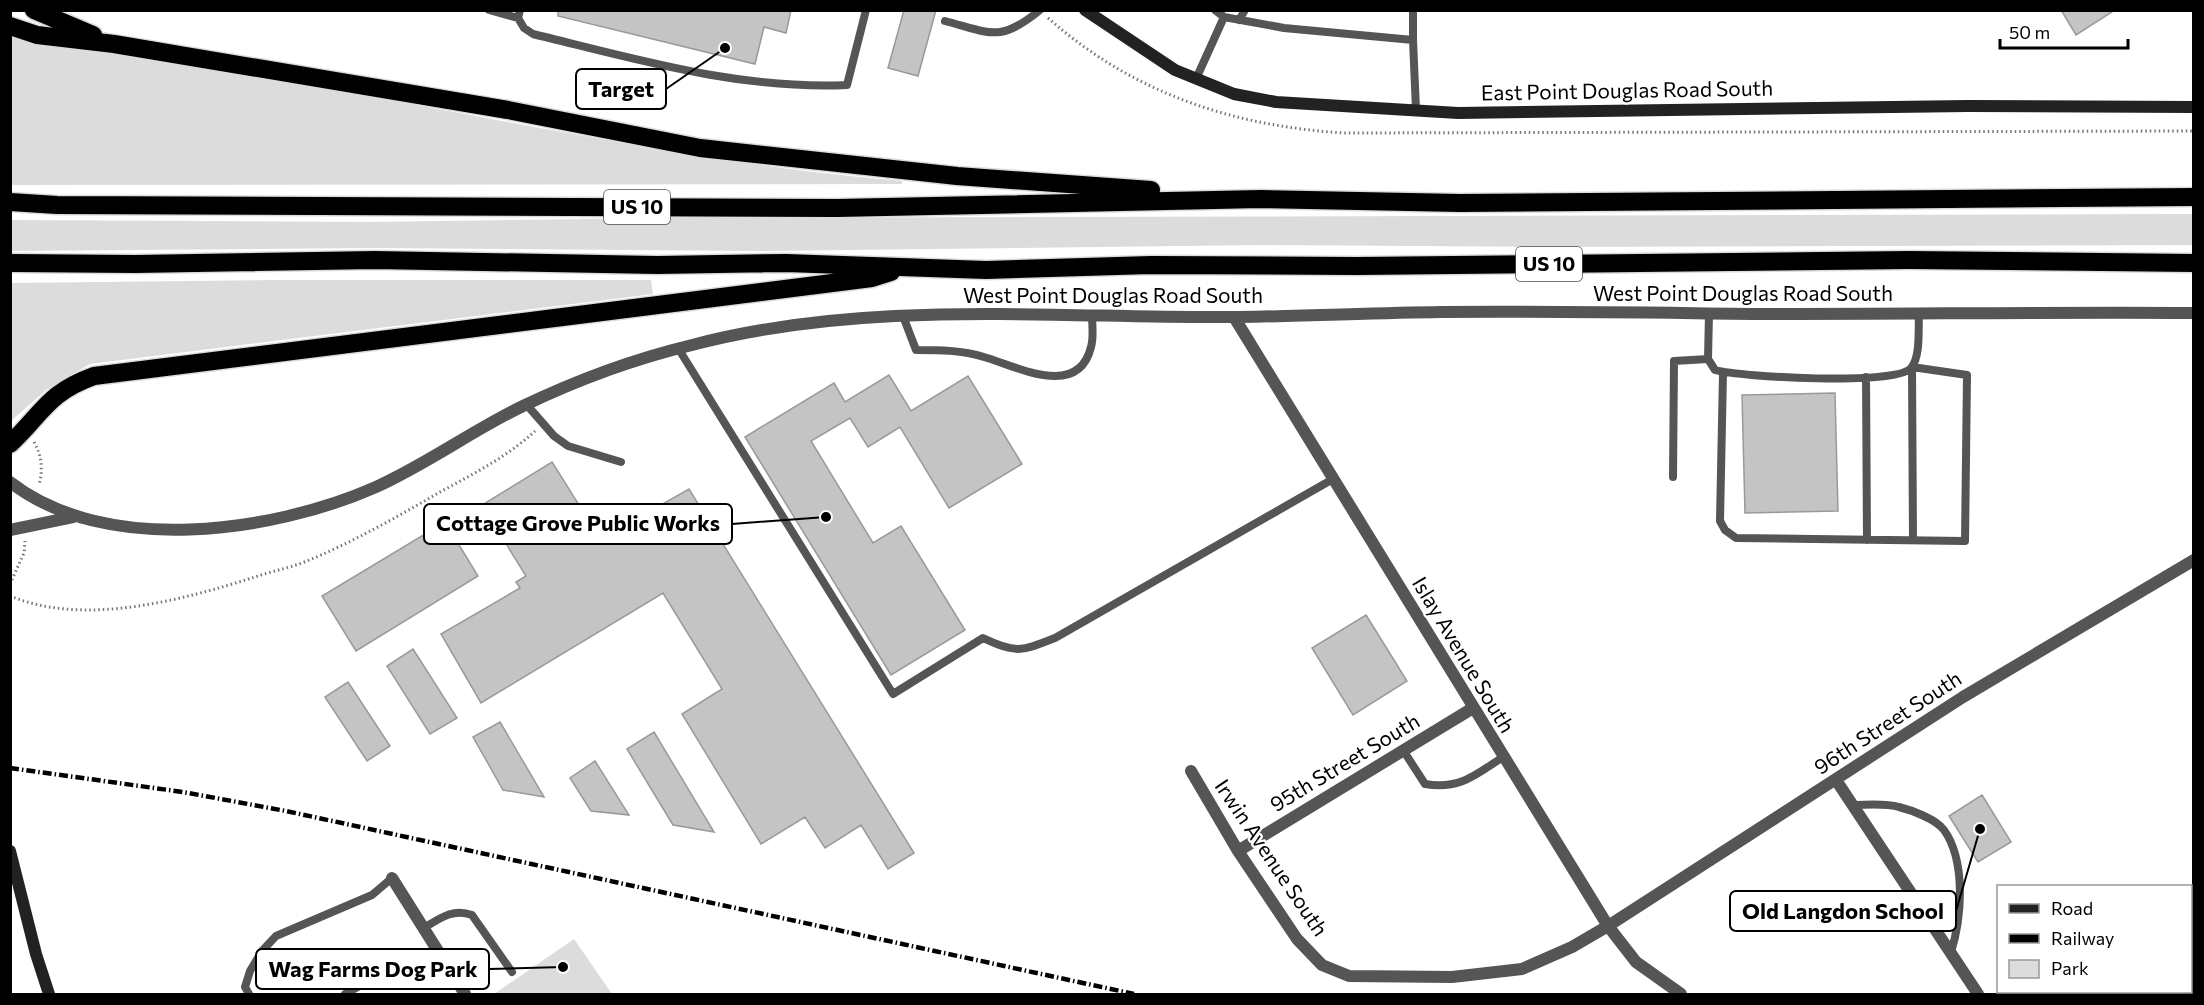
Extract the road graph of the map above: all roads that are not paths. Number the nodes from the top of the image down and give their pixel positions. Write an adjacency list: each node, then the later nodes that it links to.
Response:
1 (34, 10): 15 (highway)
2 (489, 10): 9 (lane)
3 (866, 10): 9 (lane)
4 (1040, 10): 12 (lane)
5 (1085, 10): 16 (street, East Point Douglas Road South)
6 (1215, 10): 10 (lane)
7 (1245, 10): 11 (lane)
8 (1413, 10): 14 (lane)
9 (519, 14)
10 (1224, 17): 11 (lane); 16 (lane)
11 (1239, 20): 14 (lane)
12 (945, 21)
13 (10, 26): 15 (highway)
14 (1413, 40): 18 (lane)
15 (114, 44): 20 (highway)
16 (1196, 79): 18 (street, East Point Douglas Road South)
17 (2193, 107): 18 (street, East Point Douglas Road South)
18 (1416, 110)
19 (2193, 197): 20 (highway, US 10)
20 (1260, 199): 21 (highway, US 10)
21 (12, 202)
22 (13, 263): 24 (highway, US 10)
23 (2193, 263): 24 (highway, US 10)
24 (904, 267): 37 (highway)
25 (2193, 313): 27 (street, West Point Douglas Road South)
26 (1709, 314): 27 (street, West Point Douglas Road South); 30 (street, West Point Douglas Road South); 32 (lane)
27 (1919, 314): 33 (lane)
28 (1092, 315): 29 (street, West Point Douglas Road South); 29 (lane); 30 (street, West Point Douglas Road South)
29 (903, 316): 31 (street, West Point Douglas Road South)
30 (1234, 317): 40 (street, Islay Avenue South)
31 (678, 348): 36 (street, West Point Douglas Road South); 40 (lane)
32 (1708, 359): 34 (lane); 39 (lane)
33 (1912, 367): 35 (lane); 45 (lane); 45 (lane)
34 (1723, 373): 35 (lane); 44 (lane)
35 (1866, 377): 44 (lane)
36 (526, 404): 38 (lane); 42 (street, West Point Douglas Road South)
37 (10, 444)
38 (621, 462)
39 (1673, 477)
40 (1333, 479): 47 (street, Islay Avenue South)
41 (10, 482): 42 (street, West Point Douglas Road South)
42 (73, 517): 43 (street, West Point Douglas Road South)
43 (10, 530)
44 (1866, 540): 45 (lane)
45 (1913, 540)
46 (2193, 560): 51 (street, 96th Street South)
47 (1473, 708): 48 (street, 95th Street South); 49 (street, Islay Avenue South)
48 (1403, 750): 49 (lane); 54 (street, 95th Street South)
49 (1503, 757): 56 (street, Islay Avenue South)
50 (1191, 771): 54 (street, Irwin Avenue South)
51 (1836, 780): 52 (street); 56 (street, 96th Street South)
52 (1853, 805): 59 (street); 59 (lane)
53 (10, 851): 62 (street)
54 (1238, 851): 60 (street, Irwin Avenue South)
55 (392, 878): 57 (street); 63 (lane)
56 (1608, 926): 60 (street, 96th Street South); 66 (street, Islay Avenue South)
57 (424, 928): 58 (street); 61 (lane)
58 (437, 950): 64 (lane); 65 (street)
59 (1951, 952): 67 (street)
60 (1322, 965)
61 (512, 972)
62 (49, 994)
63 (249, 994)
64 (345, 994)
65 (465, 994)
66 (1681, 994)
67 (1978, 994)

